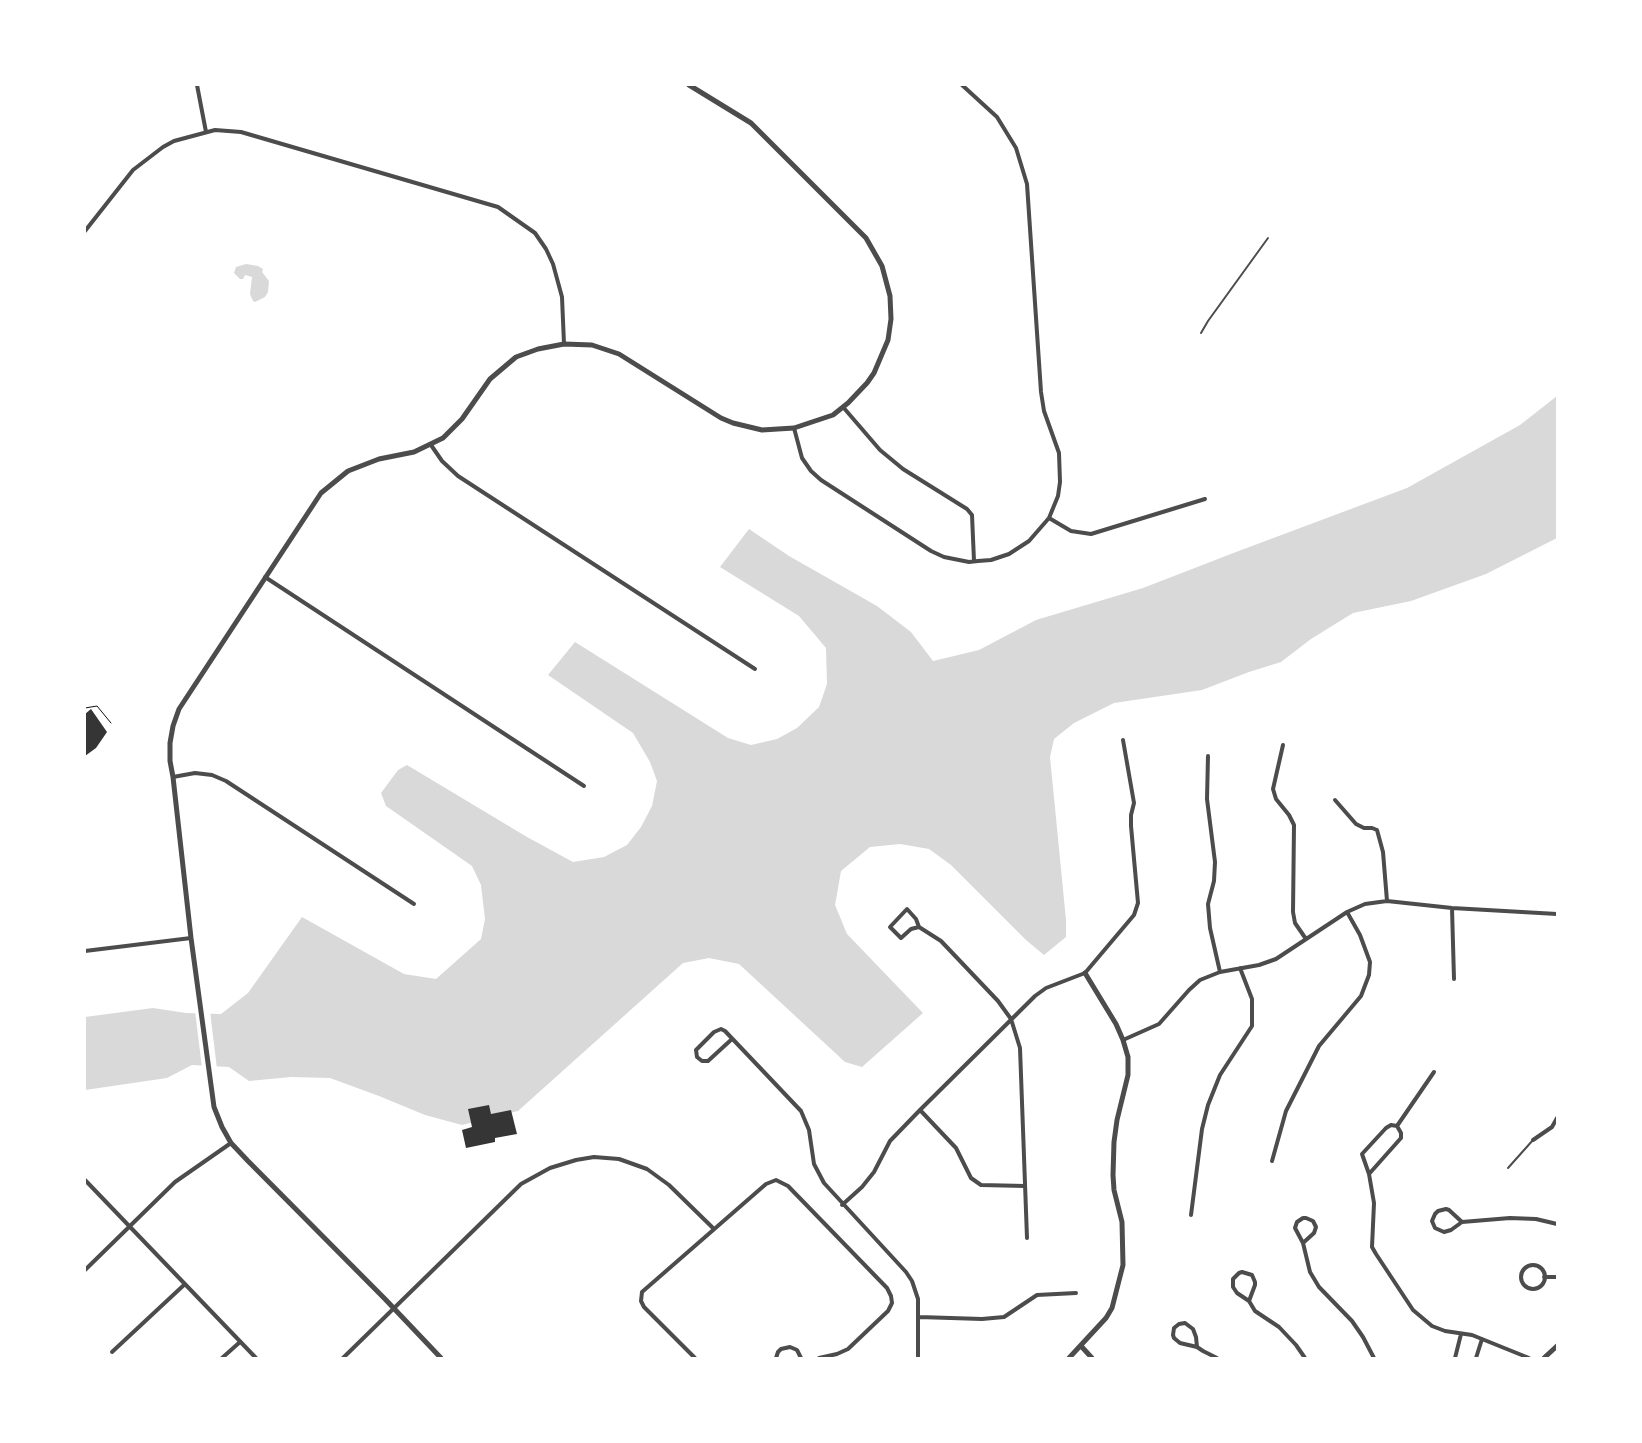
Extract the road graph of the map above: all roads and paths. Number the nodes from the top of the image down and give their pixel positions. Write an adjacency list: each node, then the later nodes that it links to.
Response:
1 (197, 85): 4 (street)
2 (689, 85): 9 (street)
3 (962, 85): 13 (street)
4 (206, 132): 5 (street); 8 (street)
5 (85, 231)
6 (1268, 238): 7 (lane)
7 (1201, 333)
8 (564, 344): 10 (street); 11 (street)
9 (844, 407): 10 (street); 14 (street)
10 (794, 428): 14 (street)
11 (431, 444): 15 (street); 16 (street)
12 (1205, 499): 13 (street)
13 (1049, 518): 14 (street)
14 (974, 562)
15 (265, 577): 22 (street); 23 (street)
16 (756, 669)
17 (85, 708): 18 (path)
18 (111, 723)
19 (1123, 740): 36 (street)
20 (1283, 745): 32 (street)
21 (1208, 756): 35 (street)
22 (173, 777): 26 (street); 31 (street)
23 (584, 786)
24 (1335, 800): 25 (street)
25 (1387, 901): 27 (street); 28 (street)
26 (414, 904)
27 (1452, 908): 29 (street); 37 (street)
28 (1348, 912): 32 (street); 47 (street)
29 (1557, 914)
30 (920, 927): 30 (street); 38 (street)
31 (191, 938): 33 (street); 46 (street)
32 (1306, 940): 34 (street)
33 (85, 951)
34 (1240, 968): 35 (street); 53 (street)
35 (1220, 972): 40 (street)
36 (1085, 973): 38 (street); 40 (street)
37 (1454, 980)
38 (1011, 1019): 42 (street); 51 (street)
39 (732, 1039): 39 (street); 52 (street)
40 (1124, 1040): 71 (street)
41 (1434, 1072): 44 (street)
42 (920, 1110): 51 (street); 52 (street)
43 (1557, 1118): 45 (street)
44 (1397, 1126): 49 (street); 49 (street)
45 (1533, 1140): 48 (lane)
46 (231, 1143): 56 (street); 66 (street)
47 (1272, 1161)
48 (1508, 1168)
49 (1369, 1174): 68 (street)
50 (85, 1180): 56 (street)
51 (1025, 1186): 58 (street)
52 (842, 1205): 67 (street)
53 (1191, 1216)
54 (1462, 1222): 54 (street); 55 (street)
55 (1557, 1224)
56 (130, 1228): 60 (street); 63 (street)
57 (714, 1230): 66 (street); 79 (street); 82 (street)
58 (1027, 1238)
59 (1303, 1243): 59 (street); 88 (street)
60 (85, 1270)
61 (1544, 1277): 61 (street); 62 (street)
62 (1557, 1278)
63 (185, 1284): 70 (street); 74 (street)
64 (1076, 1293): 67 (street)
65 (1249, 1302): 65 (street); 87 (street)
66 (393, 1307): 77 (street); 78 (street)
67 (919, 1317): 83 (street)
68 (1461, 1334): 69 (street); 89 (street)
69 (1482, 1339): 90 (street); 91 (street)
70 (240, 1342): 75 (street); 76 (street)
71 (1082, 1346): 84 (street); 85 (street)
72 (1557, 1346): 92 (street)
73 (1197, 1347): 73 (street); 86 (street)
74 (112, 1352)
75 (222, 1358)
76 (256, 1358)
77 (342, 1358)
78 (441, 1358)
79 (695, 1358)
80 (776, 1358): 81 (street)
81 (801, 1358)
82 (819, 1358)
83 (918, 1358)
84 (1068, 1358)
85 (1092, 1358)
86 (1217, 1358)
87 (1306, 1358)
88 (1374, 1358)
89 (1456, 1358)
90 (1476, 1358)
91 (1530, 1358)
92 (1544, 1358)

